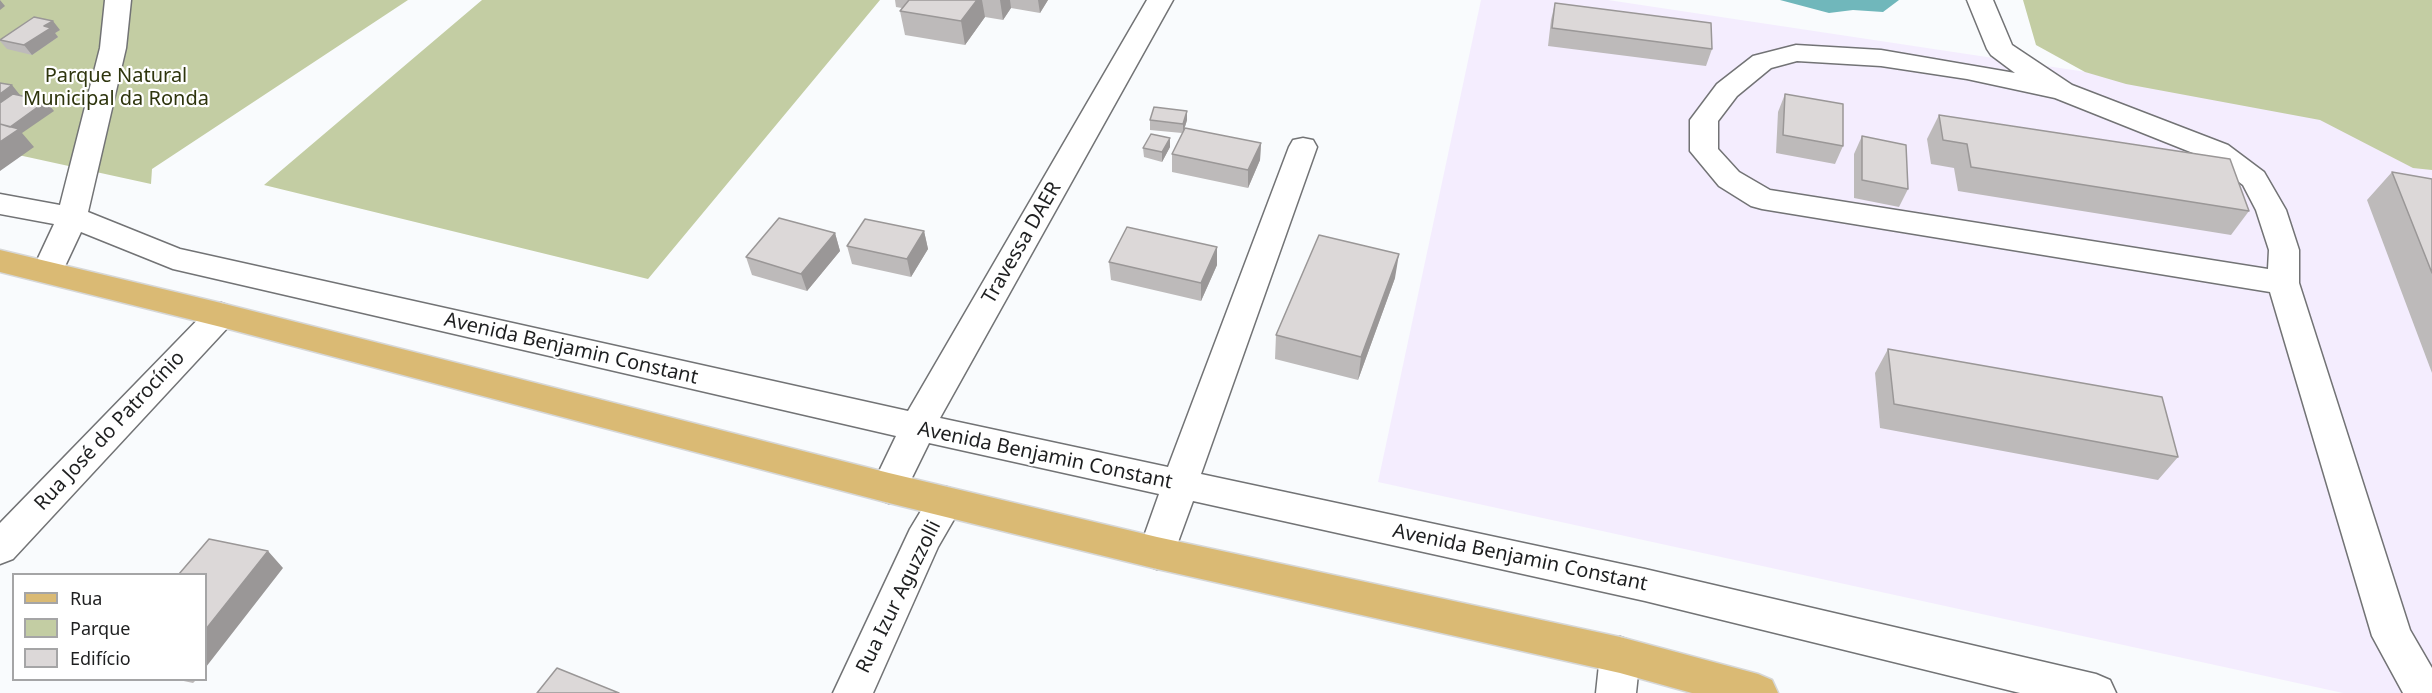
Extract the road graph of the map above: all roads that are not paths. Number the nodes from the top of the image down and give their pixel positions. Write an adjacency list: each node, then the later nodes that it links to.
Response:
1 (118, 0): 7 (street)
2 (1160, 0): 12 (street, Travessa DAER)
3 (1980, 0): 4 (street)
4 (2062, 91): 10 (street); 10 (street)
5 (1303, 147): 13 (street)
6 (0, 204): 7 (street, Avenida Benjamin Constant)
7 (72, 217): 9 (street); 12 (street, Avenida Benjamin Constant)
8 (0, 261): 9 (main road)
9 (48, 271): 11 (main road)
10 (2283, 283): 22 (street)
11 (221, 315): 14 (main road); 16 (street, Rua José do Patrocínio)
12 (917, 427): 13 (street, Avenida Benjamin Constant); 14 (street, Travessa DAER)
13 (1180, 485): 17 (street); 21 (street, Avenida Benjamin Constant)
14 (889, 488): 15 (main road)
15 (946, 502): 17 (main road); 19 (street, Rua Izur Aguzzolli)
16 (0, 548)
17 (1157, 553): 18 (main road)
18 (1618, 674): 20 (main road)
19 (853, 693)
20 (1758, 693)
21 (2096, 693)
22 (2425, 693)

